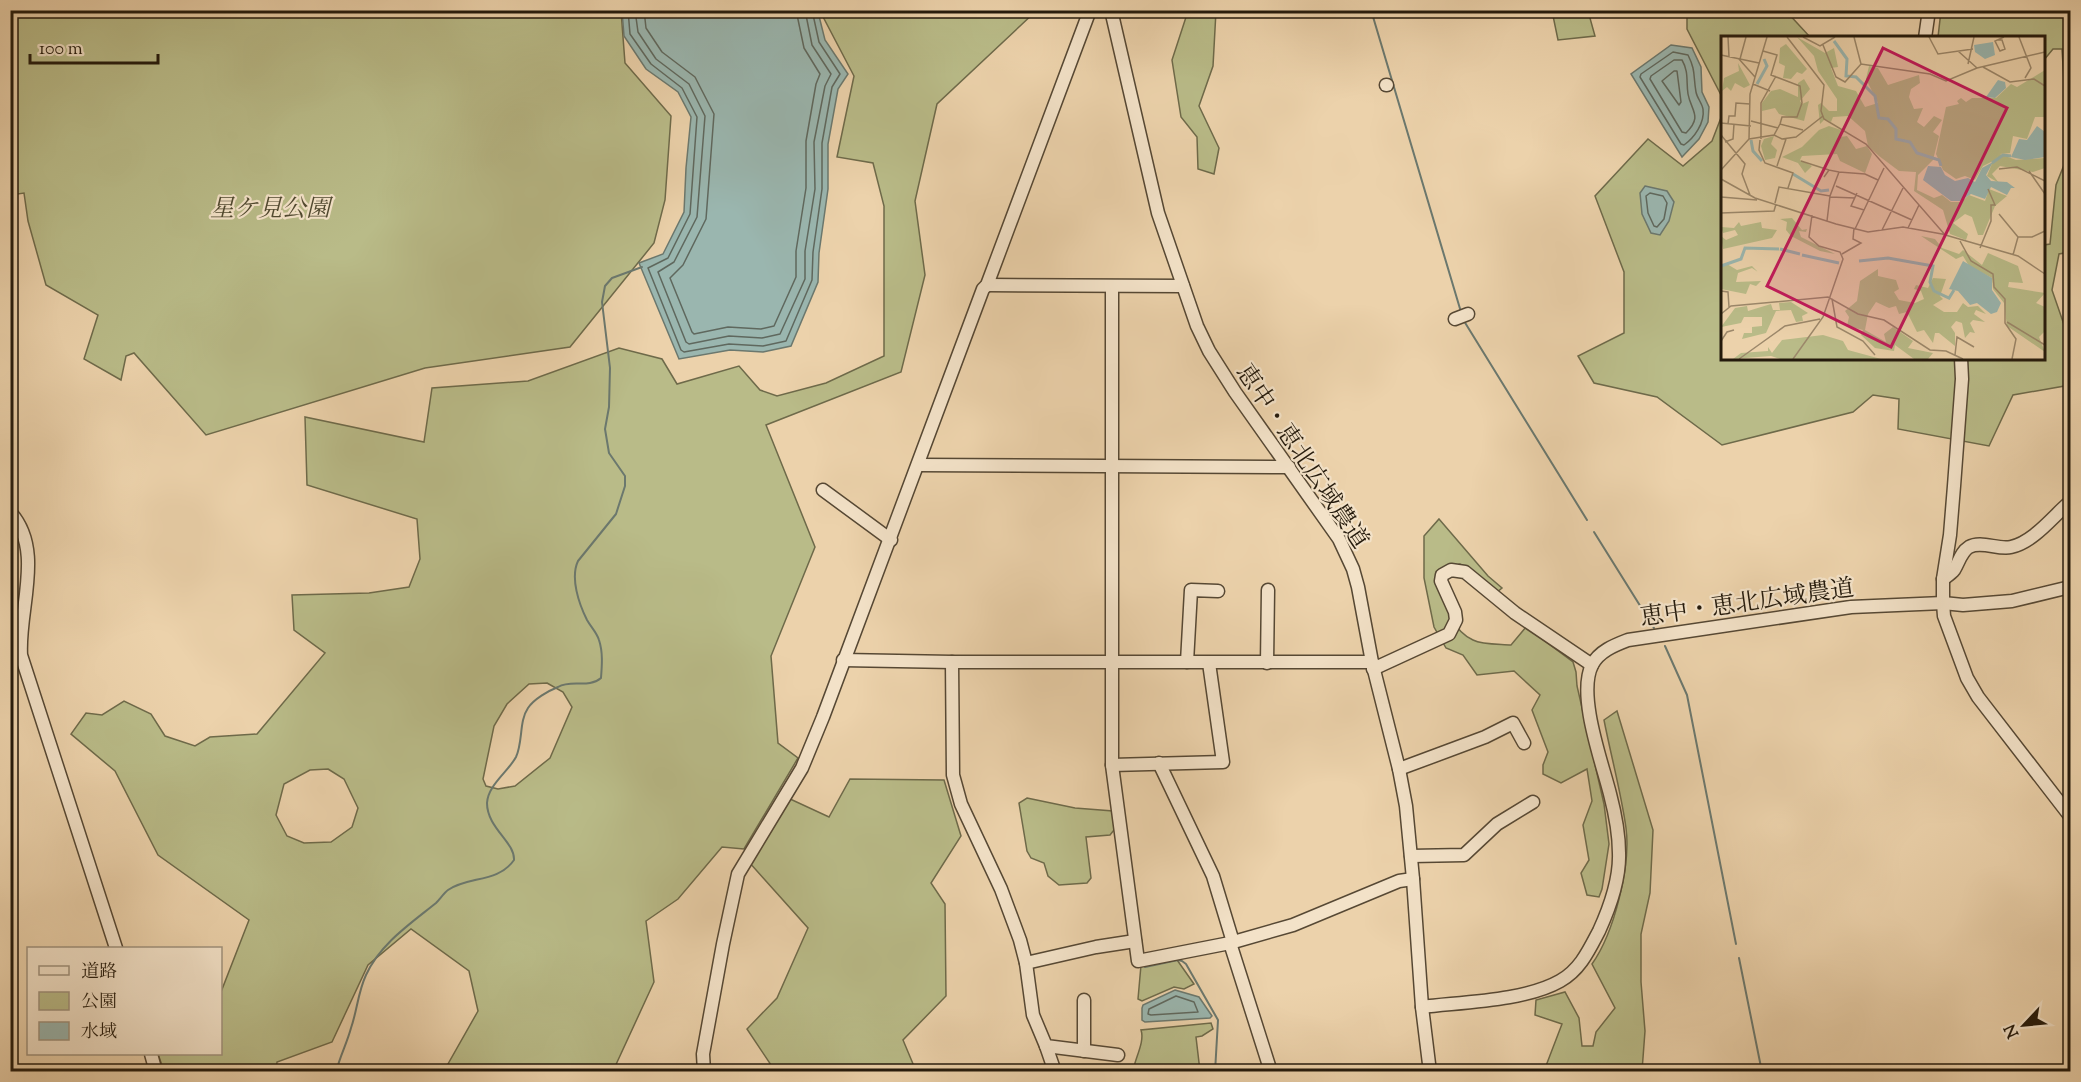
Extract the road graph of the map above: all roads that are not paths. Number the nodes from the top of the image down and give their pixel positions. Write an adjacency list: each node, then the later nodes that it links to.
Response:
1 (1090, 10): 5 (street)
2 (1111, 10): 6 (street, 恵中・恵北広域農道)
3 (1929, 10): 4 (street)
4 (1925, 36)
5 (987, 285): 7 (street); 10 (street)
6 (1183, 286): 7 (street); 11 (street, 恵中・恵北広域農道)
7 (1112, 287): 9 (street)
8 (1961, 360): 16 (street)
9 (1113, 464): 10 (street); 11 (street); 22 (street)
10 (918, 465): 15 (street)
11 (1289, 467): 28 (street, 恵中・恵北広域農道)
12 (823, 490): 15 (street)
13 (2070, 502): 16 (street)
14 (10, 512): 39 (street)
15 (891, 540): 21 (street)
16 (1943, 579): 20 (street)
17 (2070, 587): 20 (street, 恵中・恵北広域農道)
18 (1268, 590): 26 (street)
19 (1218, 591): 24 (street)
20 (1943, 603): 27 (street, 恵中・恵北広域農道); 34 (street)
21 (843, 660): 23 (street); 48 (street)
22 (1112, 661): 23 (street); 24 (street); 31 (street)
23 (952, 662): 40 (street)
24 (1187, 662): 25 (street)
25 (1209, 663): 26 (street); 30 (street)
26 (1267, 663): 28 (street)
27 (1592, 665): 28 (street); 42 (street)
28 (1372, 666): 32 (street, 恵中・恵北広域農道)
29 (1524, 743): 32 (street)
30 (1159, 763): 31 (street); 38 (street)
31 (1112, 765): 37 (street)
32 (1399, 769): 35 (street, 恵中・恵北広域農道)
33 (1533, 802): 35 (street)
34 (2070, 816)
35 (1411, 855): 36 (street, 恵中・恵北広域農道)
36 (1413, 879): 38 (street); 42 (street, 恵中・恵北広域農道)
37 (1135, 941): 38 (street); 40 (street)
38 (1231, 943): 50 (street)
39 (116, 947)
40 (1026, 963): 43 (street)
41 (1084, 1000): 44 (street)
42 (1422, 1007): 51 (street, 恵中・恵北広域農道)
43 (1046, 1046): 44 (street); 49 (street)
44 (1084, 1051): 46 (street)
45 (151, 1055): 47 (street)
46 (1118, 1055)
47 (156, 1071)
48 (704, 1071)
49 (1055, 1071)
50 (1271, 1071)
51 (1430, 1071)

